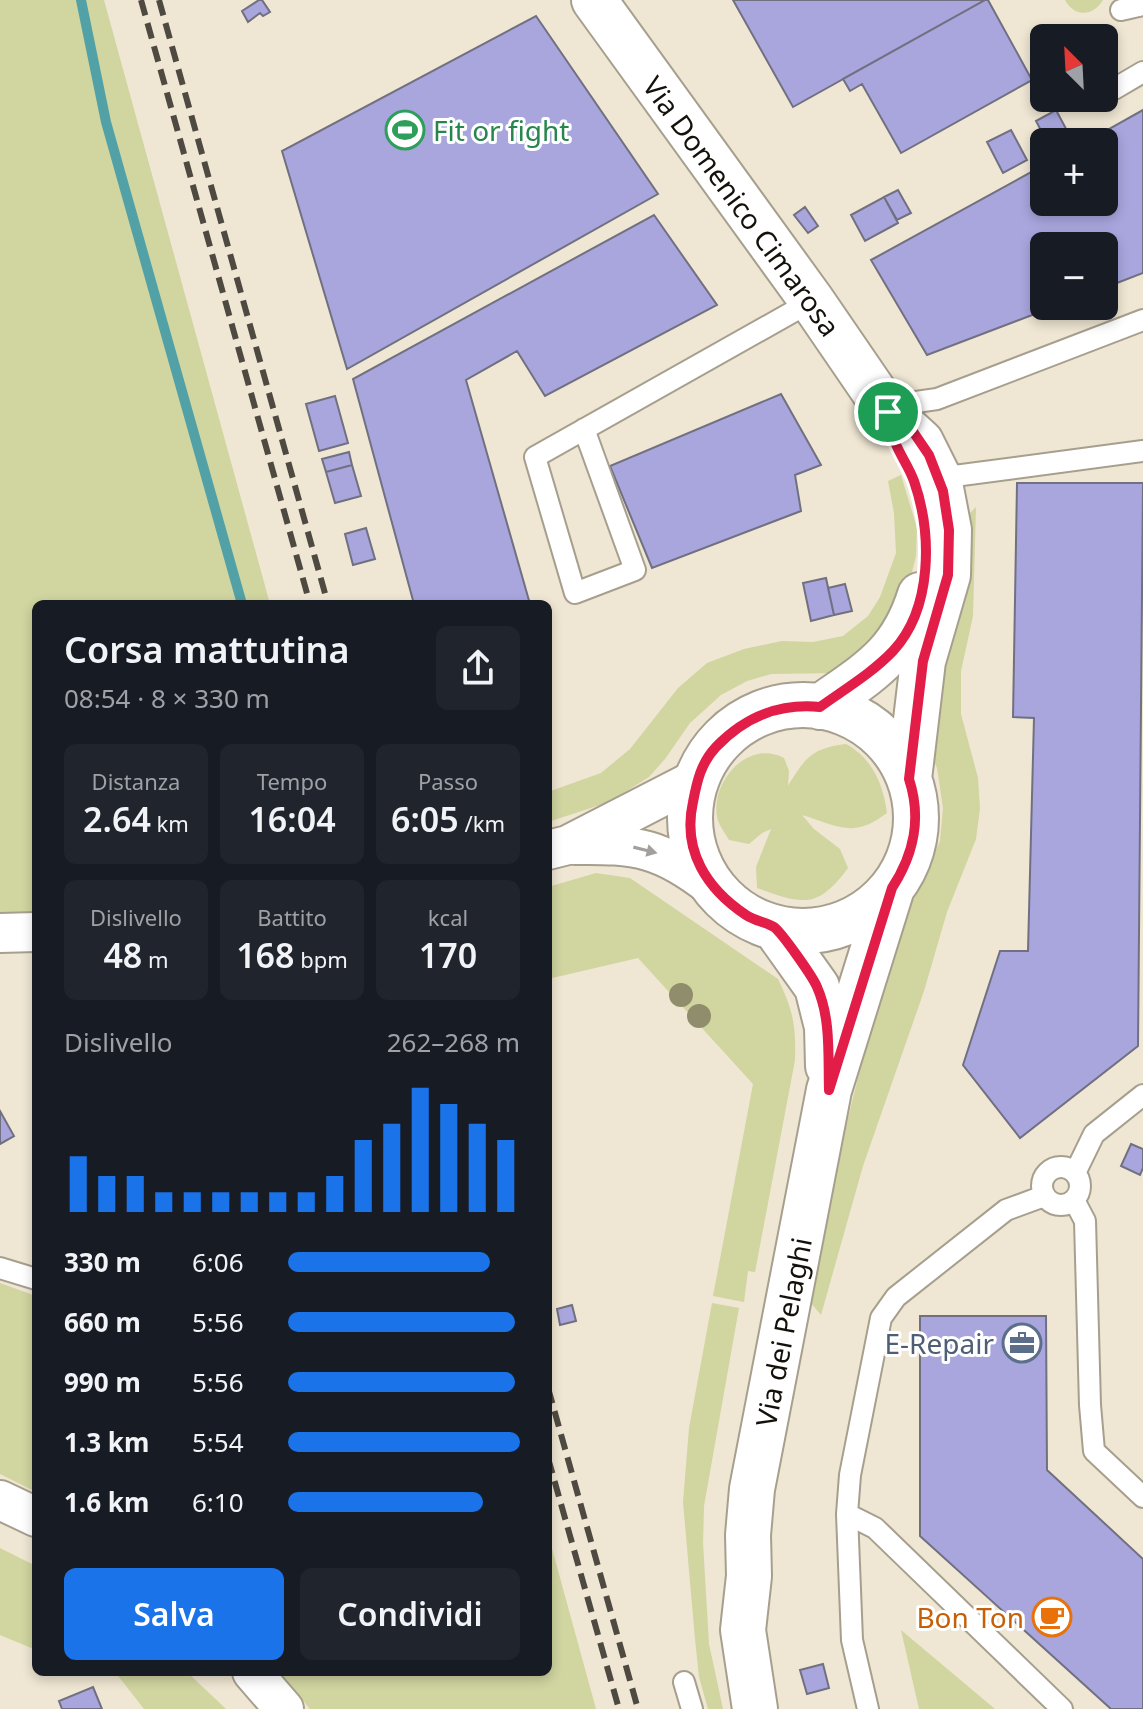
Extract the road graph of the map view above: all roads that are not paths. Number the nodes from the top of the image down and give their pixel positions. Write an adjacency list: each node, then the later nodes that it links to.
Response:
1 (594, 0): 6 (street, Via Domenico Cimarosa)
2 (1143, 5): 3 (lane)
3 (1121, 10)
4 (1143, 72): 5 (lane)
5 (1118, 87)
6 (812, 301): 8 (street, Via Domenico Cimarosa); 9 (lane)
7 (1143, 320): 8 (lane)
8 (888, 412): 11 (street, Via Domenico Cimarosa); 12 (street, Via Domenico Cimarosa)
9 (584, 429): 9 (lane)
10 (1143, 451): 11 (lane)
11 (939, 478): 14 (street, Via Domenico Cimarosa)
12 (820, 707): 13 (street); 14 (street)
13 (698, 778): 15 (street); 16 (street)
14 (909, 779): 17 (street)
15 (558, 847): 16 (street, one-way to 16)
16 (712, 887): 18 (street)
17 (892, 888): 18 (street); 21 (street, Via dei Pelaghi)
18 (775, 928): 21 (street, Via dei Pelaghi)
19 (32, 932): 20 (street)
20 (0, 933)
21 (829, 1090): 32 (street, Via dei Pelaghi)
22 (1143, 1095): 23 (lane)
23 (1075, 1173): 24 (lane); 25 (lane)
24 (1044, 1196): 25 (lane); 30 (lane)
25 (1074, 1200): 28 (lane)
26 (0, 1268): 27 (lane)
27 (32, 1278)
28 (1143, 1497)
29 (0, 1500): 31 (street)
30 (847, 1514): 39 (lane); 40 (lane)
31 (32, 1515)
32 (749, 1576): 37 (street, Via dei Pelaghi); 38 (street, Via dei Pelaghi)
33 (255, 1676): 35 (street)
34 (684, 1682): 36 (lane)
35 (284, 1709)
36 (692, 1709)
37 (755, 1709)
38 (785, 1709)
39 (868, 1709)
40 (1062, 1709)

